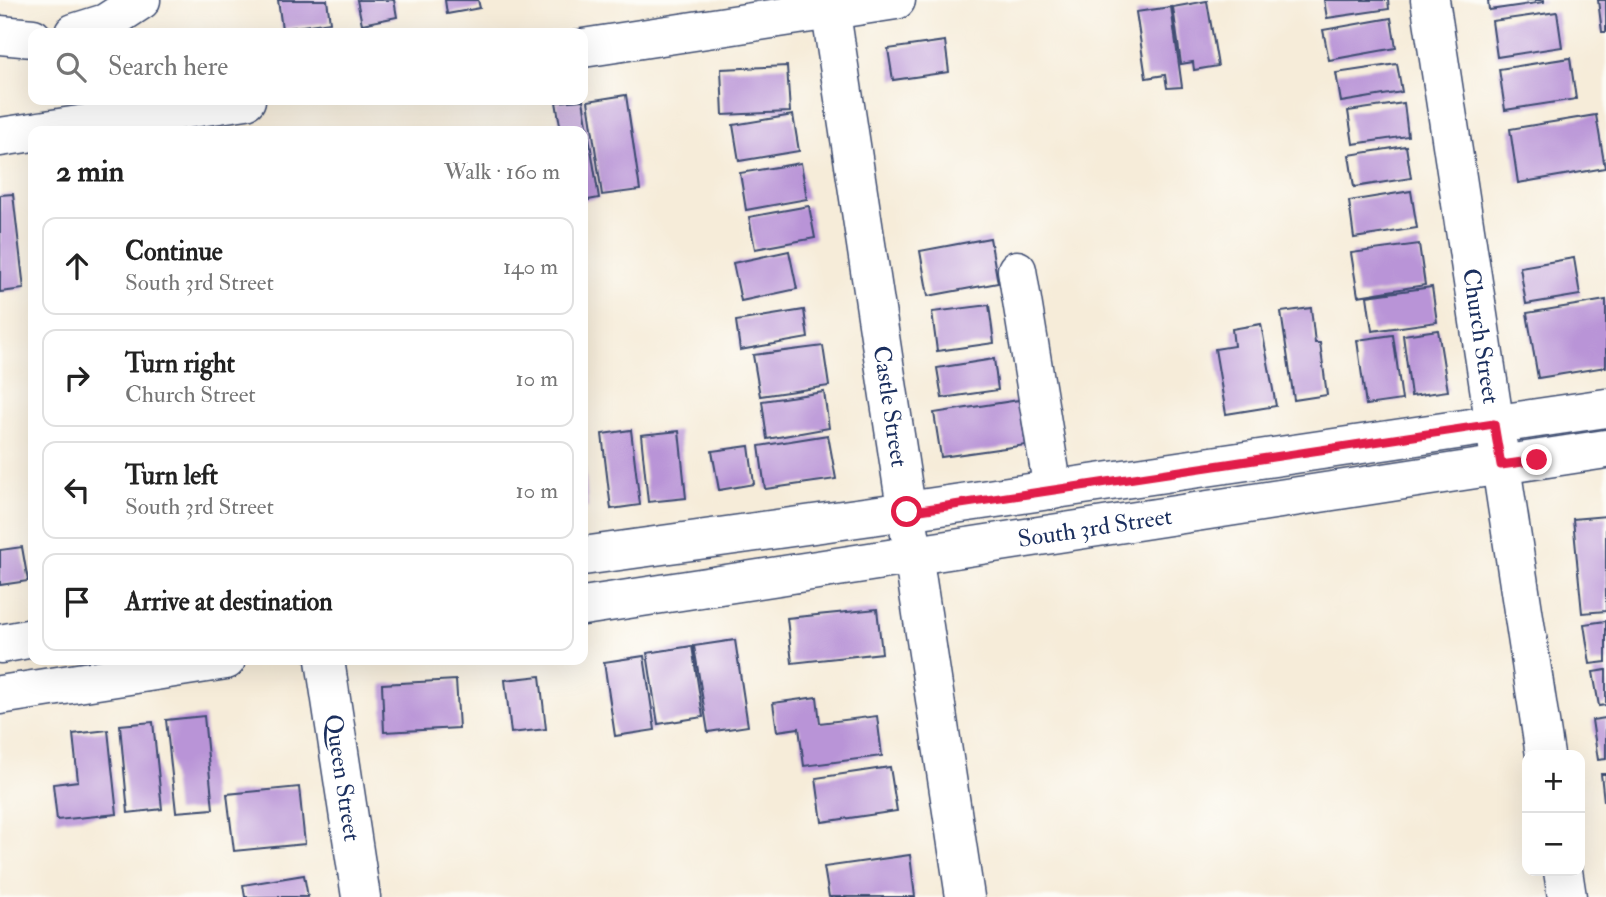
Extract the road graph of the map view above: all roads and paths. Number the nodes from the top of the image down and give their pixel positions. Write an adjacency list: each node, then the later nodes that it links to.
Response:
1 (141, 0): 5 (main road)
2 (896, 0): 4 (main road)
3 (1430, 0): 17 (main road, Church Street)
4 (830, 5): 8 (main road); 21 (main road, Castle Street)
5 (90, 28)
6 (0, 35): 7 (main road)
7 (28, 38)
8 (588, 47)
9 (213, 105): 11 (main road)
10 (241, 105): 12 (main road)
11 (72, 126)
12 (244, 126)
13 (28, 133): 14 (main road)
14 (0, 137)
15 (1017, 270): 20 (main road)
16 (1606, 408): 17 (main road, South 3rd Street)
17 (1494, 424): 19 (main road, Church Street); 20 (main road, South 3rd Street)
18 (1606, 449): 19 (main road, South 3rd Street)
19 (1501, 465): 23 (main road, South 3rd Street); 30 (main road, Church Street)
20 (1053, 490): 21 (main road, South 3rd Street)
21 (907, 512): 22 (main road, South 3rd Street); 23 (main road, Castle Street)
22 (588, 555)
23 (914, 556): 24 (main road, South 3rd Street); 33 (main road, Castle Street)
24 (588, 605)
25 (28, 639): 26 (main road)
26 (0, 644)
27 (194, 665): 29 (main road)
28 (326, 665): 32 (main road, Queen Street)
29 (0, 695)
30 (1544, 750)
31 (1564, 876): 34 (main road)
32 (361, 897)
33 (965, 897)
34 (1567, 897)

